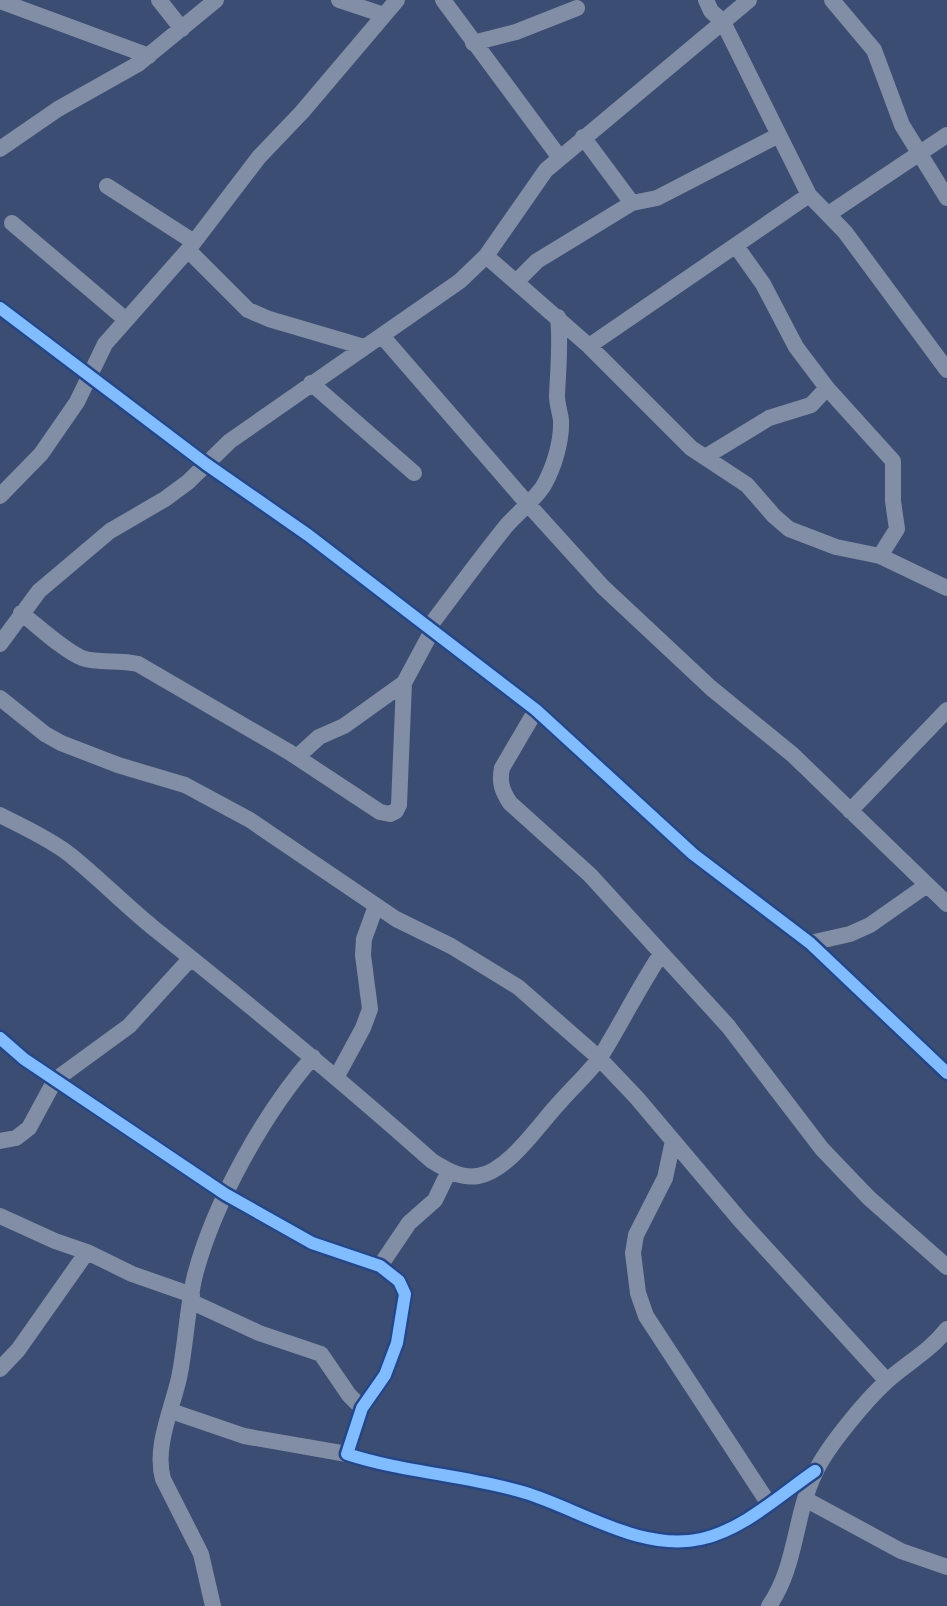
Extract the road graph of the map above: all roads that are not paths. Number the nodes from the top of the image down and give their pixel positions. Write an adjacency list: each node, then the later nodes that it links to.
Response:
1 (159, 0): 13 (street)
2 (216, 0): 13 (street)
3 (339, 0): 11 (street)
4 (397, 0): 11 (street)
5 (443, 0): 14 (street)
6 (706, 0): 12 (street)
7 (749, 0): 12 (street)
8 (832, 0): 20 (street)
9 (0, 1): 15 (street)
10 (577, 8): 14 (street)
11 (384, 15): 28 (street)
12 (723, 22): 16 (street); 18 (street)
13 (182, 29): 15 (street)
14 (473, 43): 21 (street)
15 (149, 56): 19 (street)
16 (779, 135): 23 (street); 25 (street)
17 (947, 135): 20 (street)
18 (583, 137): 21 (street); 25 (street)
19 (0, 149)
20 (920, 154): 24 (street); 26 (street)
21 (560, 158): 30 (street)
22 (107, 186): 28 (street)
23 (809, 195): 26 (street); 29 (street)
24 (947, 198)
25 (632, 203): 31 (street)
26 (830, 213): 38 (street)
27 (12, 223): 34 (street)
28 (191, 246): 34 (street); 37 (street)
29 (736, 246): 36 (street); 41 (street)
30 (486, 256): 31 (street); 35 (street)
31 (517, 281): 33 (street)
32 (0, 308): 39 (street)
33 (558, 317): 36 (street); 48 (street)
34 (125, 319): 39 (street)
35 (382, 336): 37 (street); 48 (street)
36 (589, 346): 44 (street)
37 (364, 347): 40 (street)
38 (947, 370)
39 (88, 375): 42 (street); 43 (street)
40 (311, 383): 45 (street); 46 (street)
41 (827, 388): 44 (street); 49 (street)
42 (111, 392): 43 (street); 45 (street)
43 (77, 402): 47 (street)
44 (705, 457): 49 (street)
45 (206, 464): 51 (street); 52 (street)
46 (414, 473)
47 (2, 490)
48 (526, 502): 52 (street); 59 (street)
49 (880, 556): 50 (street)
50 (947, 588)
51 (21, 613): 53 (street); 58 (street)
52 (431, 628): 54 (street); 56 (street)
53 (0, 644)
54 (404, 683): 58 (street); 58 (street)
55 (0, 698): 63 (street)
56 (536, 710): 64 (street); 65 (street)
57 (947, 710): 59 (street)
58 (297, 757)
59 (850, 811): 61 (street)
60 (0, 815): 66 (street)
61 (927, 885): 62 (street); 64 (street)
62 (947, 904)
63 (376, 906): 69 (street); 71 (street)
64 (810, 943): 70 (street)
65 (661, 954): 69 (street); 80 (street)
66 (191, 958): 68 (street); 72 (street)
67 (0, 1038): 72 (street)
68 (313, 1057): 71 (street); 76 (street)
69 (599, 1058): 74 (street); 75 (street)
70 (947, 1073)
71 (337, 1076): 75 (street)
72 (55, 1080): 73 (street); 76 (street)
73 (0, 1141)
74 (673, 1141): 84 (street); 90 (street)
75 (449, 1171): 79 (street)
76 (225, 1194): 79 (street); 81 (street)
77 (0, 1216): 78 (street)
78 (87, 1252): 81 (street); 83 (street)
79 (380, 1266): 85 (street)
80 (947, 1267)
81 (192, 1298): 85 (street); 86 (street)
82 (947, 1329): 84 (street)
83 (0, 1369)
84 (887, 1381): 88 (street)
85 (362, 1408): 87 (street)
86 (171, 1411): 87 (street); 92 (street)
87 (347, 1454): 90 (street)
88 (815, 1471): 89 (street); 90 (street)
89 (805, 1499): 91 (street); 93 (street)
90 (769, 1504)
91 (947, 1567)
92 (213, 1606)
93 (769, 1606)

